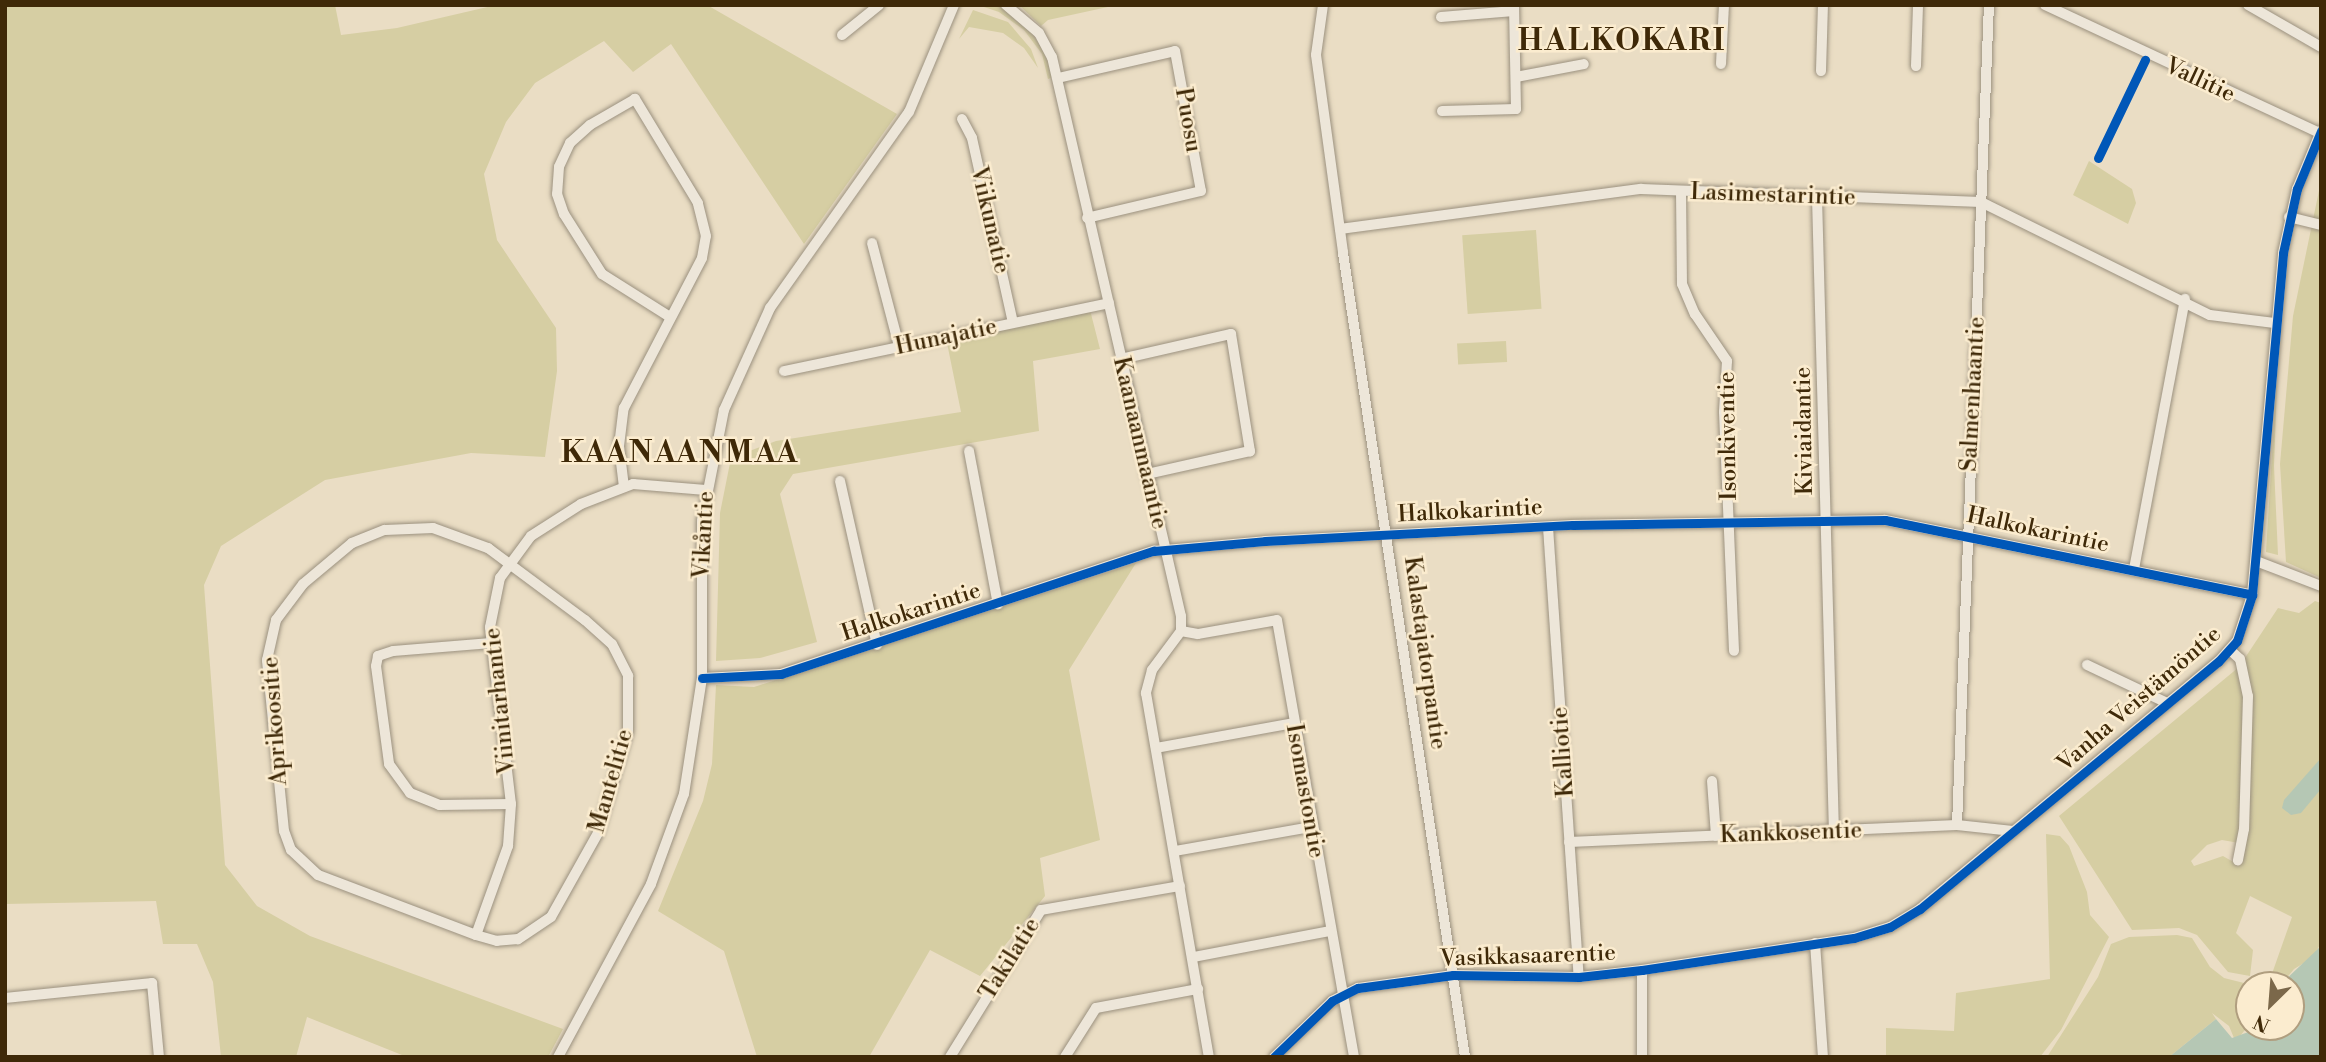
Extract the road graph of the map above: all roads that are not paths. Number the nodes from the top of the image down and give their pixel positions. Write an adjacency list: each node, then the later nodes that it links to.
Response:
1 (879, 5): 13 (street)
2 (954, 5): 44 (street, Vikåntie)
3 (1006, 5): 20 (street, Kaanaanmaantie)
4 (1323, 5): 30 (street, Kalastajatorpantie)
5 (1724, 5): 16 (street)
6 (1823, 5): 18 (street)
7 (1918, 5): 17 (street)
8 (1989, 5): 26 (street, Salmenhaantie)
9 (2045, 5): 23 (street, Vallitie)
10 (2248, 5): 14 (street)
11 (1514, 8): 12 (street); 19 (street)
12 (1441, 17)
13 (842, 36)
14 (2321, 47)
15 (1584, 64): 19 (street)
16 (1721, 64)
17 (1916, 66)
18 (1821, 71)
19 (1516, 77): 21 (street)
20 (1058, 78): 28 (street, Kaanaanmaantie); 28 (street, Puosu)
21 (1442, 111)
22 (962, 119): 35 (street, Viikunatie)
23 (2320, 132): 27 (street, Vanha Veistämöntie)
24 (1681, 191): 25 (street, Lasimestarintie); 30 (street, Lasimestarintie); 46 (street, Isonkiventie)
25 (1817, 197): 26 (street, Lasimestarintie); 45 (street, Kiviaidantie)
26 (1981, 202): 32 (street, Lasimestarintie); 49 (street, Salmenhaantie)
27 (2289, 216): 29 (street); 36 (street, Vanha Veistämöntie)
28 (1087, 218): 33 (street, Kaanaanmaantie)
29 (2321, 225)
30 (1340, 229): 48 (street, Kalastajatorpantie)
31 (872, 243): 37 (street)
32 (2184, 301): 36 (street, Lasimestarintie); 53 (street)
33 (1109, 303): 35 (street, Hunajatie); 38 (street, Kaanaanmaantie)
34 (670, 317): 34 (street); 43 (street)
35 (1013, 323): 37 (street, Hunajatie)
36 (2275, 323): 51 (street, Vanha Veistämöntie)
37 (900, 346): 39 (street, Hunajatie)
38 (1121, 359): 41 (street, Kaanaanmaantie); 41 (street)
39 (784, 370)
40 (969, 451): 56 (street)
41 (1147, 474): 50 (street, Kaanaanmaantie)
42 (840, 481): 59 (street)
43 (624, 487): 44 (street, Viinitarhantie); 52 (street, Viinitarhantie)
44 (706, 490): 63 (street, Vikåntie)
45 (1825, 519): 46 (street, Halkokarintie); 49 (street, Halkokarintie); 72 (street, Kiviaidantie)
46 (1730, 520): 47 (street, Halkokarintie); 61 (street, Isonkiventie)
47 (1548, 527): 48 (street, Halkokarintie); 74 (street, Kalliotie)
48 (1389, 535): 50 (street, Halkokarintie); 83 (street, Kalastajatorpantie)
49 (1967, 535): 53 (street, Halkokarintie); 69 (street, Salmenhaantie)
50 (1164, 549): 56 (street, Halkokarintie); 57 (street, Kaanaanmaantie)
51 (2256, 561): 54 (street); 55 (street, Vanha Veistämöntie)
52 (509, 563): 58 (street, Viinitarhantie); 79 (street, Mantelitie); 79 (street, Aprikoositie)
53 (2134, 569): 55 (street, Halkokarintie)
54 (2321, 586)
55 (2252, 594): 60 (street, Vanha Veistämöntie)
56 (998, 604): 59 (street, Halkokarintie)
57 (1181, 631): 65 (street, Isomastontie); 66 (street)
58 (491, 643): 68 (street, Viinitarhantie); 68 (street)
59 (877, 645): 63 (street, Halkokarintie)
60 (2231, 650): 64 (street, Vanha Veistämöntie); 76 (street)
61 (1734, 651)
62 (2087, 665): 64 (street)
63 (702, 678): 89 (street, Vikåntie)
64 (2166, 703): 71 (street, Vanha Veistämöntie)
65 (1294, 723): 66 (street); 70 (street, Isomastontie)
66 (1156, 748): 75 (street)
67 (1712, 781): 73 (street)
68 (511, 804): 79 (street, Viinitarhantie)
69 (1957, 825): 71 (street, Kankkosentie); 72 (street, Kankkosentie)
70 (1311, 827): 75 (street); 78 (street, Isomastontie)
71 (2013, 831): 80 (street, Vanha Veistämöntie)
72 (1834, 832): 73 (street, Kankkosentie)
73 (1716, 836): 74 (street, Kankkosentie)
74 (1569, 842): 84 (street, Kalliotie)
75 (1175, 851): 77 (street)
76 (2238, 860)
77 (1180, 886): 81 (street); 90 (street, Takilatie)
78 (1330, 931): 81 (street); 86 (street, Isomastontie)
79 (476, 935)
80 (1815, 943): 82 (street, Vanha Veistämöntie); 97 (street)
81 (1194, 957): 85 (street)
82 (1642, 970): 84 (street, Vasikkasaarentie); 96 (street)
83 (1453, 975): 84 (street, Vasikkasaarentie); 86 (street, Vasikkasaarentie); 95 (street, Kalastajatorpantie)
84 (1579, 977)
85 (1198, 989): 91 (street); 92 (street)
86 (1343, 994): 93 (street); 94 (street, Isomastontie)
87 (5, 998): 88 (street)
88 (159, 1057)
89 (558, 1057)
90 (950, 1057)
91 (1065, 1057)
92 (1209, 1057)
93 (1274, 1057)
94 (1354, 1057)
95 (1465, 1057)
96 (1642, 1057)
97 (1823, 1057)

